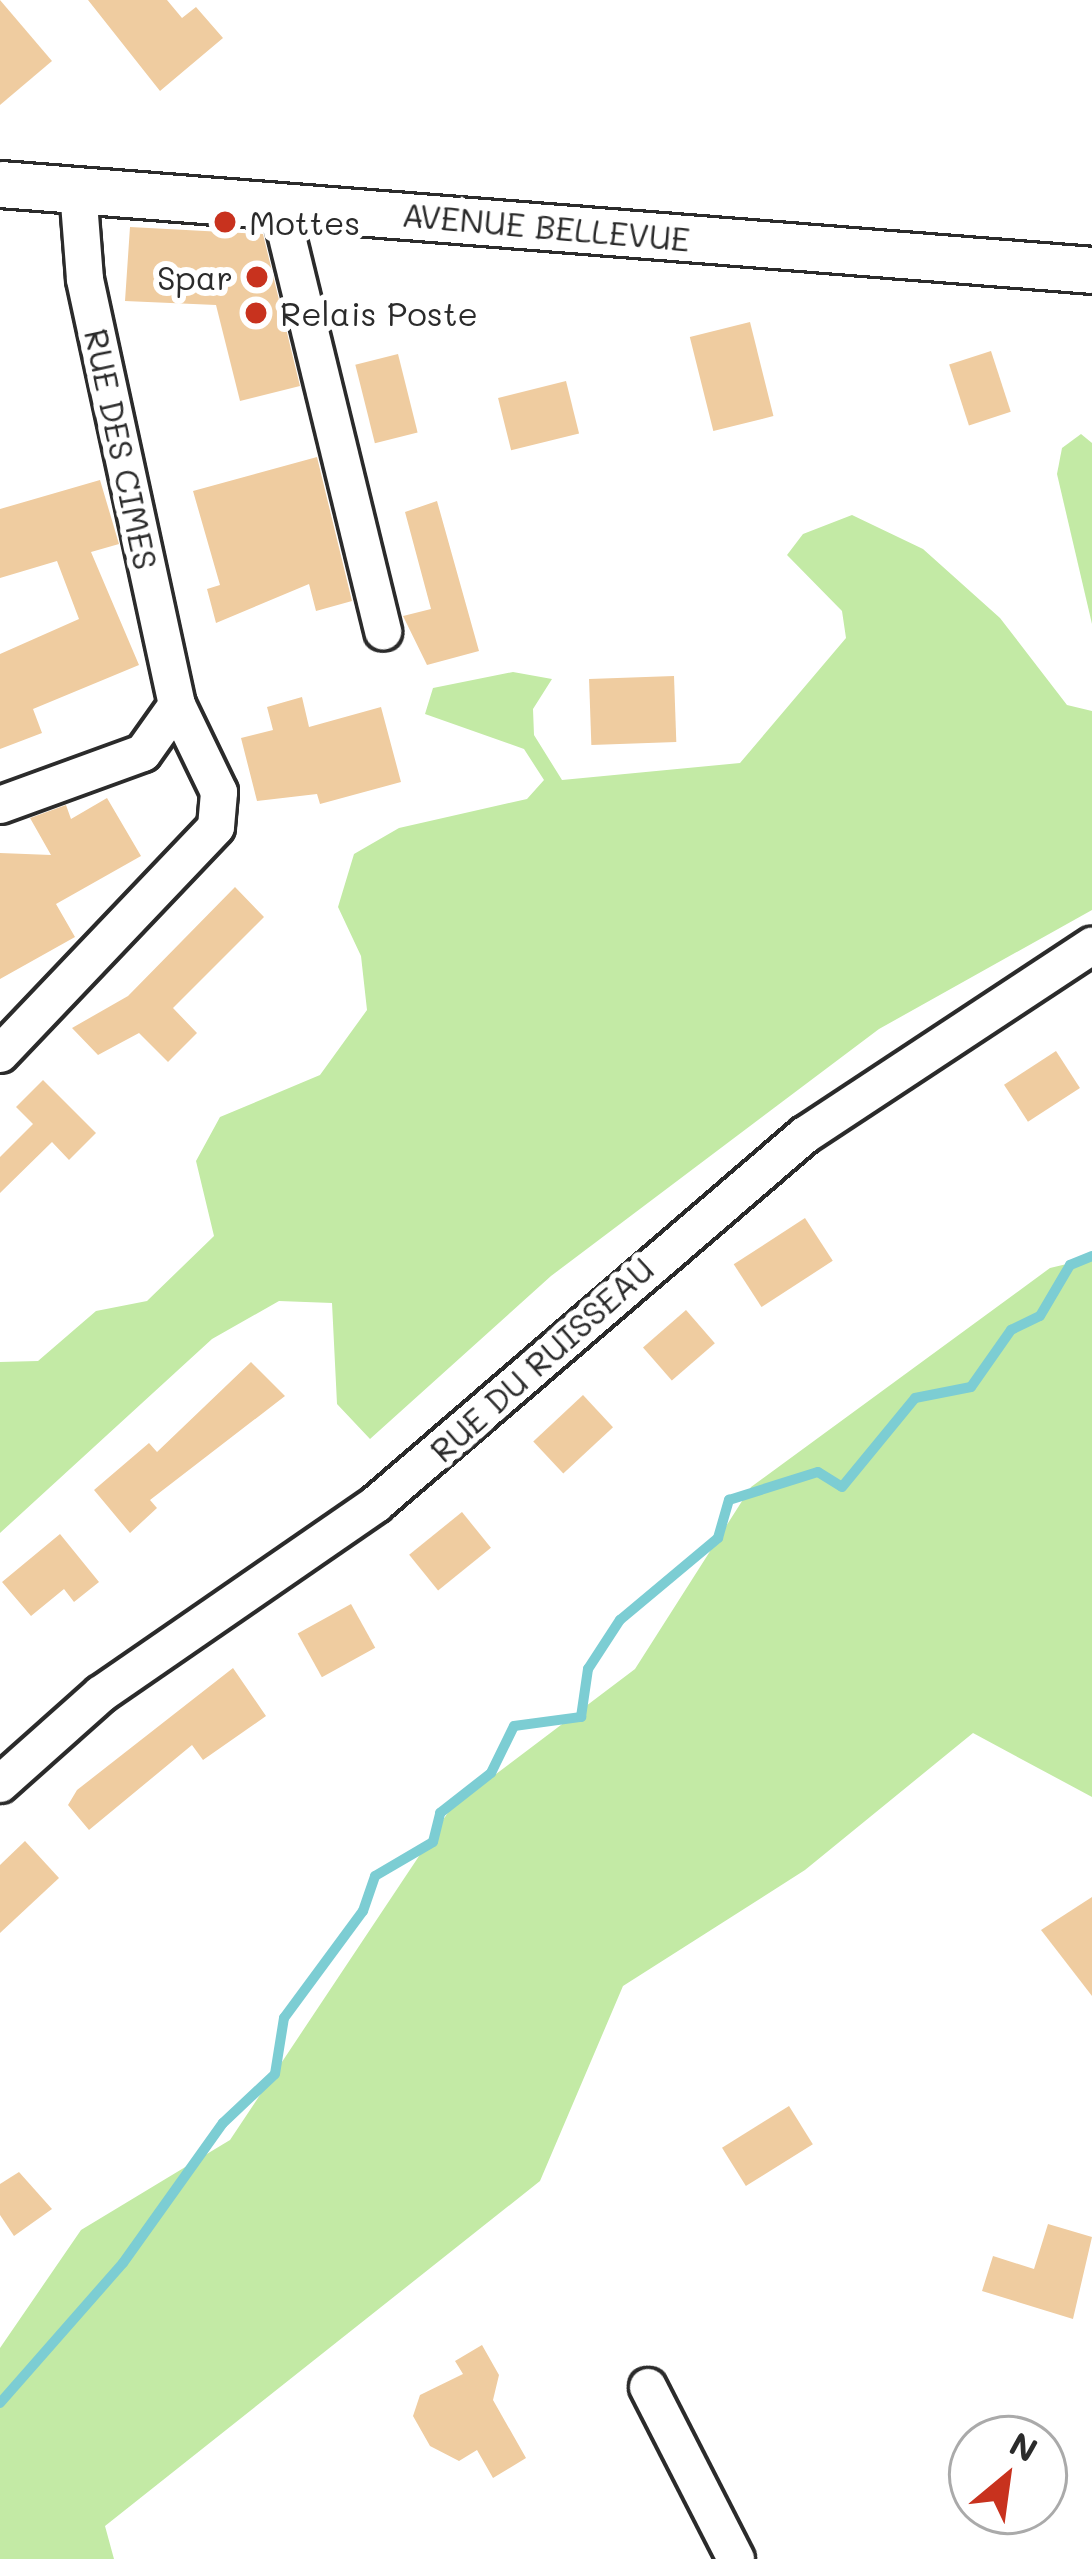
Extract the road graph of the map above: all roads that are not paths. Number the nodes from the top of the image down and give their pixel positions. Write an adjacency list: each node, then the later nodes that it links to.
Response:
1 (0, 184): 2 (main road, AVENUE BELLEVUE)
2 (78, 190): 3 (main road, AVENUE BELLEVUE); 6 (street, RUE DES CIMES)
3 (279, 204): 4 (main road, AVENUE BELLEVUE); 5 (street)
4 (1092, 270)
5 (383, 632)
6 (177, 705): 7 (street); 9 (street, RUE DES CIMES)
7 (0, 805)
8 (1092, 946): 10 (street, RUE DU RUISSEAU)
9 (0, 1054)
10 (0, 1784)
11 (648, 2387): 12 (street)
12 (736, 2559)

